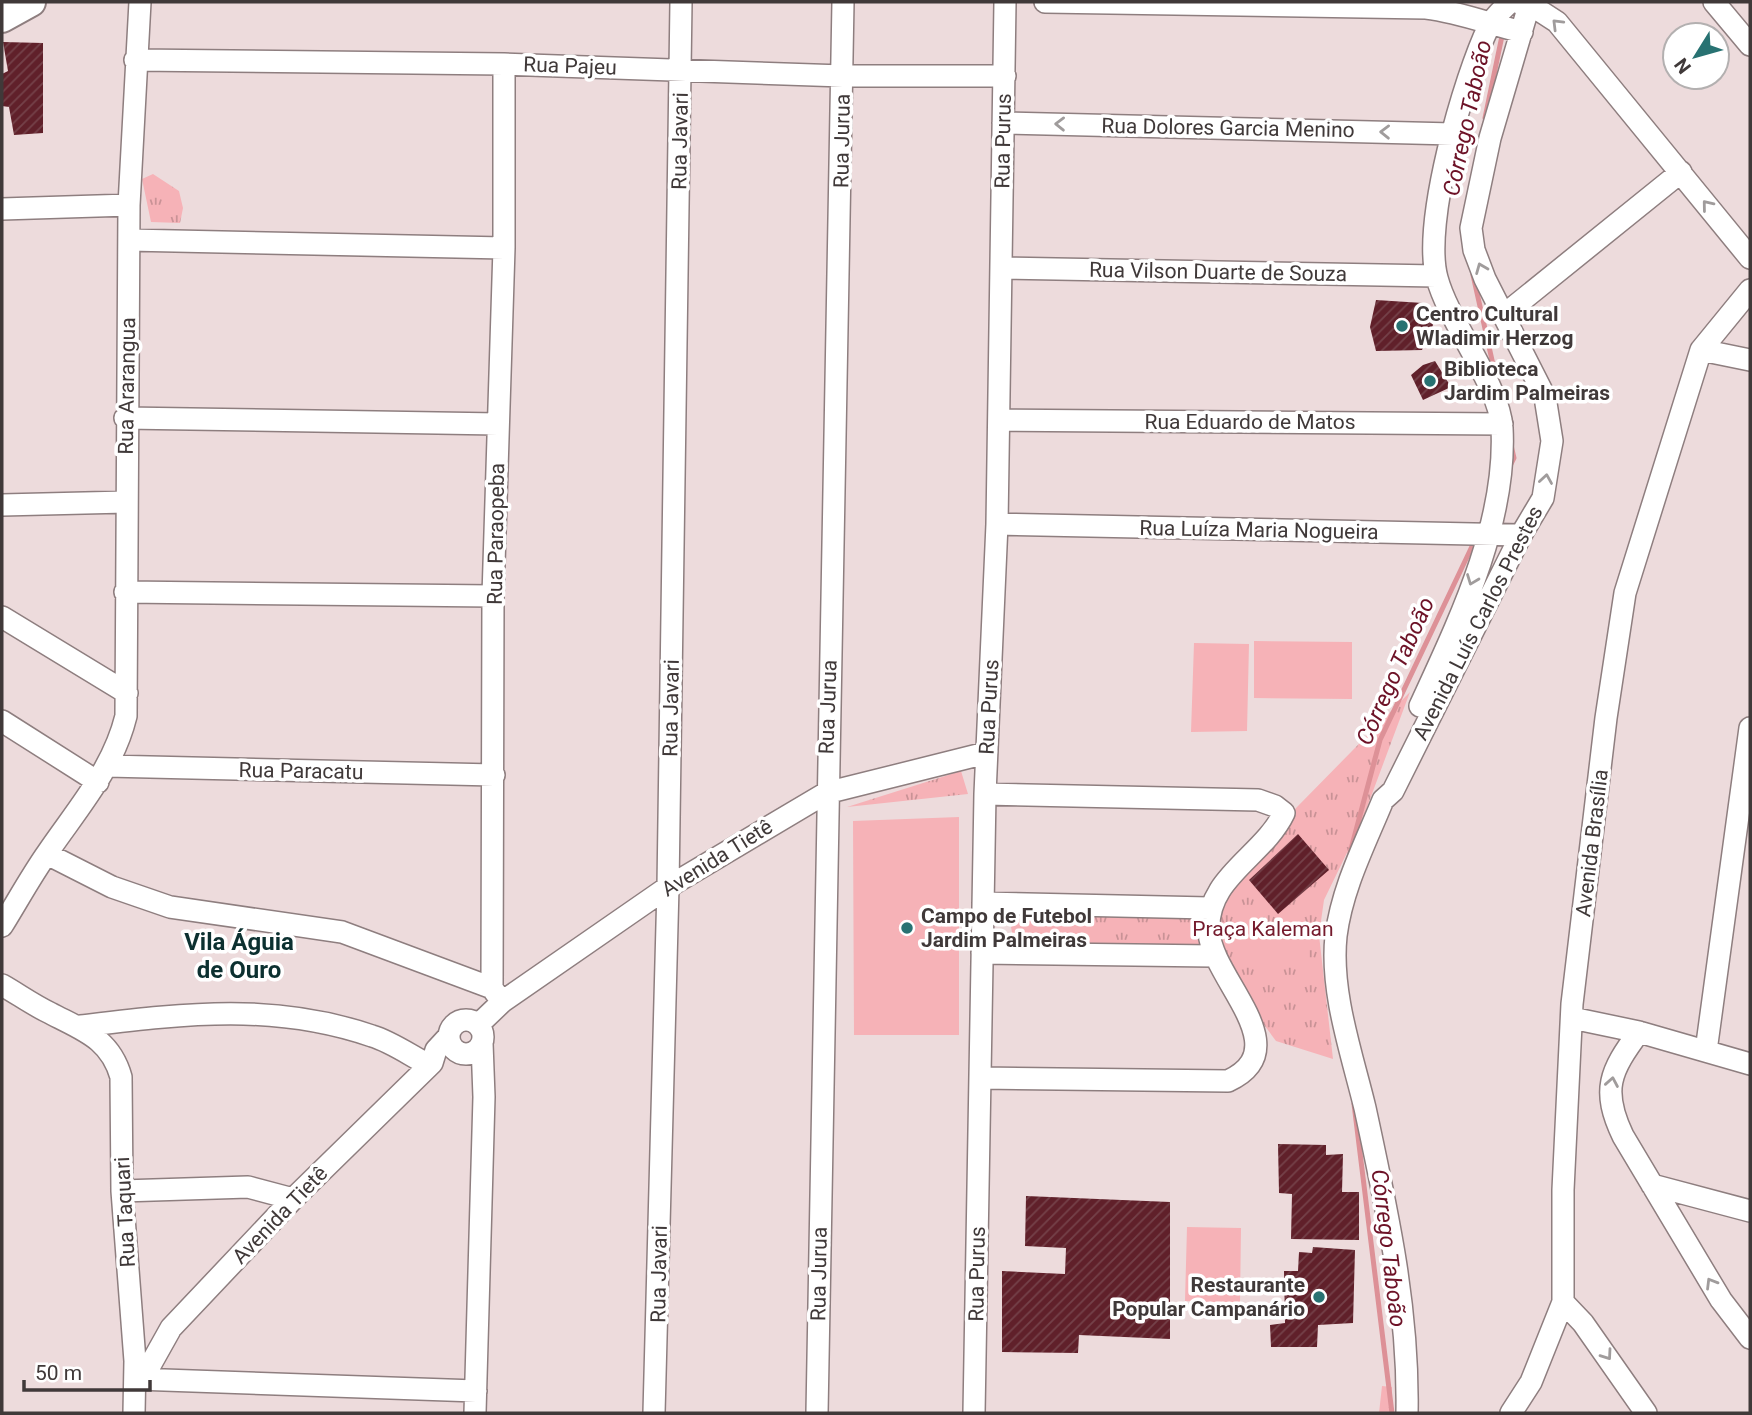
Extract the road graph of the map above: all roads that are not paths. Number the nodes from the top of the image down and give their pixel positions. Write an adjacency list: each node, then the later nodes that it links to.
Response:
1 (31, 2): 9 (main road)
2 (139, 2): 13 (street, Rua Ararangua)
3 (681, 2): 15 (street, Rua Javari)
4 (843, 2): 16 (street, Rua Jurua)
5 (1005, 2): 17 (street, Rua Purus)
6 (1045, 2): 10 (street)
7 (1714, 2): 12 (street)
8 (1521, 3): 10 (street, Avenida Luís Carlos Prestes); 11 (street, Avenida Luís Carlos Prestes); 20 (street, one-way to 8)
9 (2, 18)
10 (1490, 24): 11 (street); 19 (street, Avenida Luís Carlos Prestes)
11 (1522, 32): 29 (street, Avenida Luís Carlos Prestes, one-way to 11)
12 (1750, 45)
13 (135, 60): 14 (street, Rua Pajeu); 21 (street, Rua Ararangua)
14 (504, 64): 15 (street, Rua Pajeu); 24 (street, Rua Paraopeba)
15 (681, 70): 16 (street, Rua Pajeu); 54 (street, Rua Javari)
16 (843, 76): 17 (street, Rua Pajeu); 50 (street, Rua Jurua)
17 (1005, 76): 18 (street, Rua Purus)
18 (1003, 123): 19 (street, Rua Dolores Garcia Menino, one-way to 18); 26 (street, Rua Purus)
19 (1453, 134): 27 (street, Avenida Luís Carlos Prestes)
20 (1681, 172): 25 (street, one-way to 20); 29 (street)
21 (129, 205): 22 (street); 23 (street, Rua Ararangua)
22 (2, 209)
23 (130, 240): 24 (street); 32 (street, Rua Ararangua)
24 (504, 248): 34 (street, Rua Paraopeba)
25 (1750, 258)
26 (1001, 268): 27 (street, Rua Vilson Duarte de Souza); 33 (street, Rua Purus)
27 (1436, 276): 35 (street, Avenida Luís Carlos Prestes)
28 (1750, 290): 30 (street, Avenida Brasília)
29 (1505, 314): 39 (street, Avenida Luís Carlos Prestes, one-way to 29)
30 (1700, 350): 31 (street); 62 (street, Avenida Brasília)
31 (1750, 360)
32 (125, 418): 34 (street); 36 (street, Rua Ararangua)
33 (999, 420): 35 (street, Rua Eduardo de Matos); 38 (street, Rua Purus)
34 (498, 424): 42 (street, Rua Paraopeba)
35 (1502, 424): 40 (street, Avenida Luís Carlos Prestes)
36 (125, 502): 37 (street); 41 (street, Rua Ararangua)
37 (2, 505)
38 (997, 524): 40 (street, Rua Luíza Maria Nogueira); 47 (street, Rua Purus)
39 (1521, 534): 40 (street, Rua Luíza Maria Nogueira); 52 (street, Avenida Luís Carlos Prestes)
40 (1489, 535): 52 (street, Avenida Luís Carlos Prestes, one-way to 52)
41 (125, 592): 42 (street); 44 (street, Rua Ararangua)
42 (494, 596): 49 (street, Rua Paraopeba)
43 (2, 617): 44 (street)
44 (127, 693): 48 (street, Rua Ararangua)
45 (2, 721): 48 (street)
46 (1750, 728): 67 (street)
47 (986, 753): 50 (street, Avenida Tietê); 51 (street, Rua Purus)
48 (103, 774): 49 (street, Rua Paracatu); 53 (street, Rua Ararangua)
49 (494, 775): 61 (street, Rua Paraopeba)
50 (826, 793): 54 (street, Avenida Tietê); 83 (street, Rua Jurua)
51 (985, 794): 55 (street, Rua Purus); 56 (street)
52 (1383, 800): 85 (street, Avenida Luís Carlos Prestes)
53 (47, 854): 57 (street, Rua Ararangua); 61 (street)
54 (668, 887): 61 (street, Avenida Tietê); 82 (street, Rua Javari)
55 (983, 903): 56 (street); 58 (street, Rua Purus)
56 (1209, 908): 59 (street)
57 (2, 926)
58 (982, 953): 59 (street); 70 (street, Rua Purus)
59 (1213, 957): 70 (street)
60 (2, 985): 63 (street)
61 (497, 995): 65 (street, Avenida Tietê)
62 (1572, 1018): 64 (street); 76 (street, Avenida Brasília)
63 (81, 1026): 68 (street); 73 (street, Rua Taquari)
64 (1639, 1031): 67 (street); 72 (street, one-way to 64)
65 (480, 1034): 66 (street); 66 (street); 71 (street)
66 (454, 1045): 68 (street, Avenida Tietê); 71 (street)
67 (1706, 1051): 69 (street)
68 (430, 1064): 74 (street, Avenida Tietê)
69 (1750, 1064)
70 (980, 1078): 84 (street, Rua Purus)
71 (484, 1084): 79 (street)
72 (1652, 1185): 75 (street); 77 (street, one-way to 72)
73 (122, 1191): 74 (street); 78 (street, Rua Taquari)
74 (293, 1199): 78 (street, Avenida Tietê)
75 (1750, 1211)
76 (1563, 1302): 86 (street, Avenida Brasília); 87 (street, one-way to 87)
77 (1750, 1338)
78 (140, 1378): 79 (street); 80 (street, Rua Taquari)
79 (476, 1391): 81 (street)
80 (134, 1413)
81 (475, 1413)
82 (654, 1413)
83 (817, 1413)
84 (974, 1413)
85 (1407, 1413)
86 (1511, 1413)
87 (1647, 1413)

